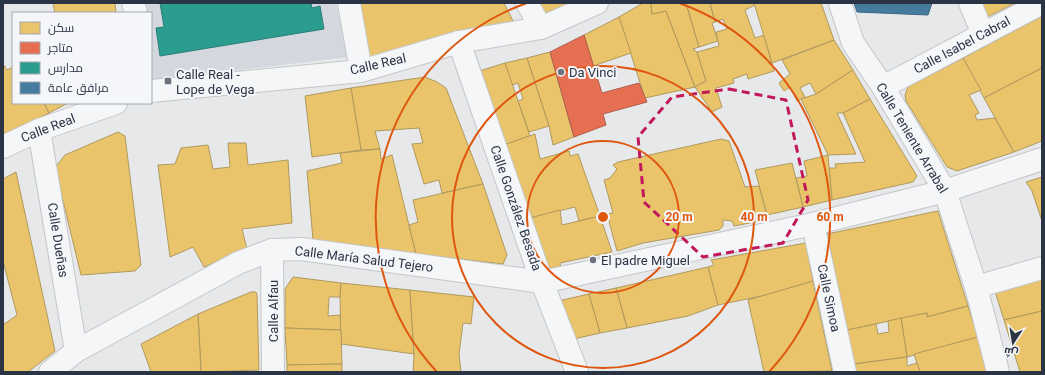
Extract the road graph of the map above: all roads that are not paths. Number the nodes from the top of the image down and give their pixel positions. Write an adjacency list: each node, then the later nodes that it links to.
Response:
1 (349, 3): 10 (street)
2 (527, 3): 7 (street)
3 (597, 3): 7 (street, Calle Real)
4 (840, 3): 12 (street, Calle Teniente Arrabal)
5 (970, 3): 8 (street)
6 (1042, 3): 8 (street, Calle Isabel Cabral)
7 (541, 28): 9 (street, Calle Real)
8 (983, 34): 12 (street, Calle Isabel Cabral)
9 (460, 42): 10 (street, Calle Real); 21 (street, Calle González Besada)
10 (361, 71): 11 (street, Calle Real)
11 (152, 87)
12 (882, 87): 17 (street, Calle Teniente Arrabal)
13 (113, 104): 14 (street, Calle Real)
14 (39, 130): 15 (street, Calle Real); 23 (street, Calle Dueñas)
15 (3, 146)
16 (1042, 159): 17 (street, Calle María Salud Tejero)
17 (945, 190): 18 (street, Calle María Salud Tejero); 22 (street, Calle Teniente Arrabal)
18 (813, 224): 21 (street, Calle María Salud Tejero); 27 (street, Calle Simoa)
19 (272, 250): 21 (street, Calle María Salud Tejero); 23 (street, Calle María Salud Tejero); 25 (street, Calle Alfau)
20 (1042, 268): 22 (street)
21 (542, 282): 26 (street, Calle González Besada)
22 (976, 287): 28 (street, Calle Teniente Arrabal)
23 (76, 351): 24 (street, Calle María Salud Tejero)
24 (56, 370)
25 (273, 372)
26 (577, 372)
27 (845, 372)
28 (998, 372)

